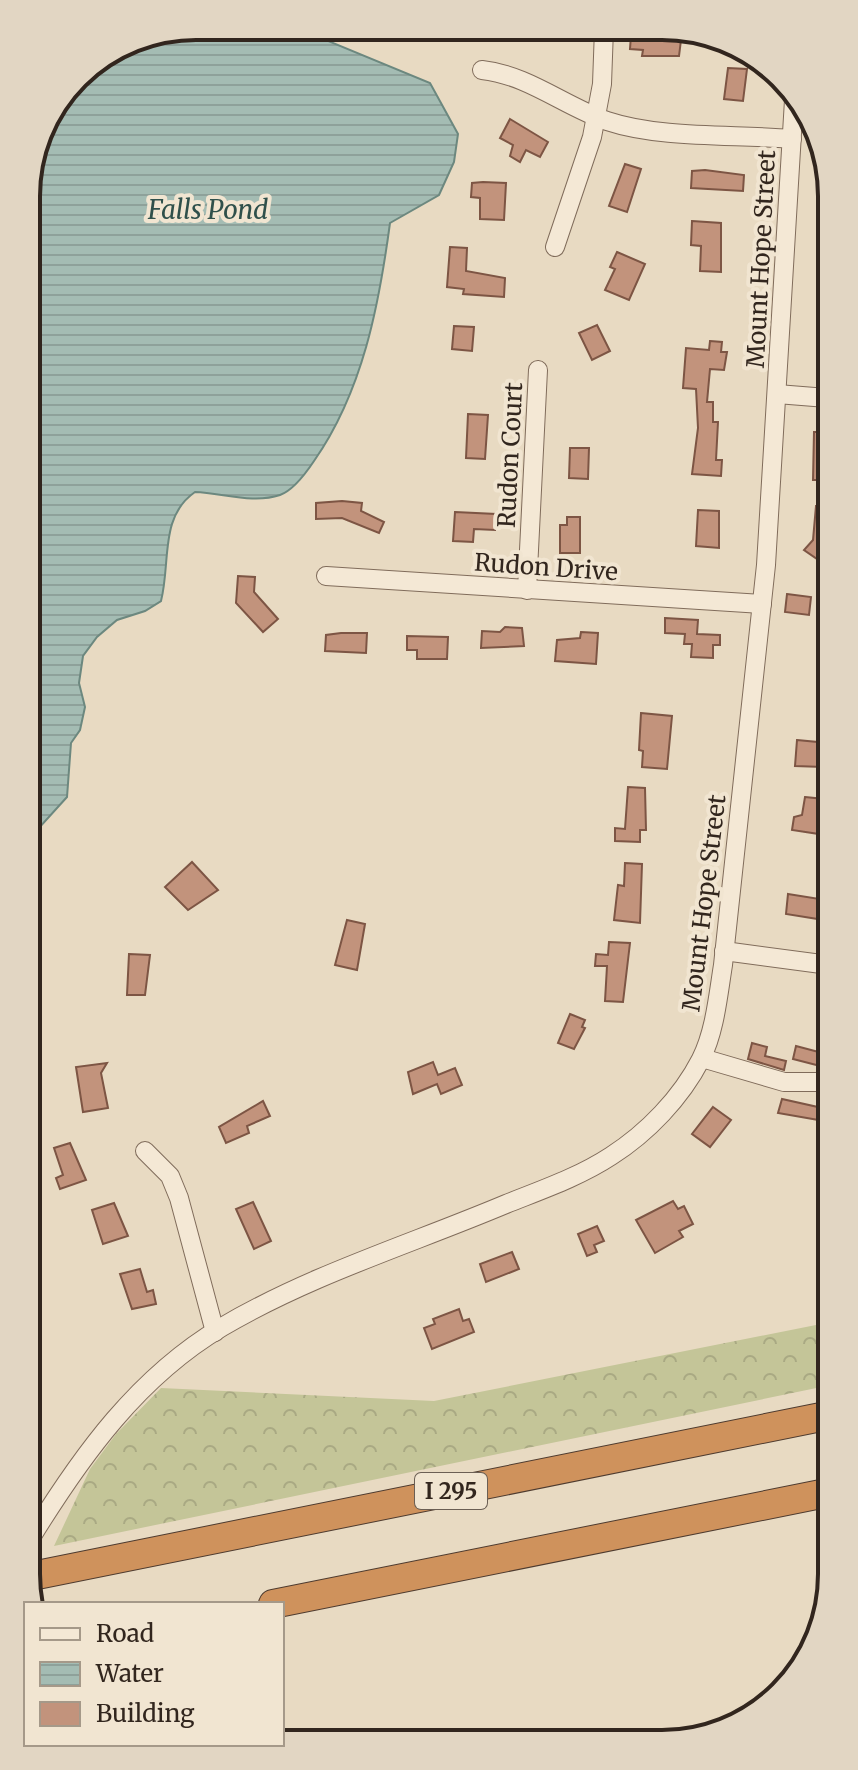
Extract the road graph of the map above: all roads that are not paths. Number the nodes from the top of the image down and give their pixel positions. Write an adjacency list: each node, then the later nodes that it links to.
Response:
1 (603, 40): 4 (street)
2 (482, 70): 4 (street)
3 (793, 112): 5 (street, Mount Hope Street)
4 (596, 116): 5 (street); 6 (street)
5 (792, 139): 8 (street, Mount Hope Street)
6 (555, 247)
7 (538, 370): 11 (street, Rudon Court)
8 (777, 394): 9 (street); 12 (street, Mount Hope Street)
9 (818, 397)
10 (326, 576): 11 (street, Rudon Drive)
11 (527, 590): 12 (street, Rudon Drive)
12 (762, 604): 13 (street, Mount Hope Street)
13 (724, 951): 14 (street); 15 (street, Mount Hope Street)
14 (818, 964)
15 (702, 1058): 16 (street); 18 (street, Mount Hope Street)
16 (816, 1082)
17 (145, 1151): 18 (street)
18 (215, 1332): 21 (street, Mount Hope Street)
19 (818, 1418): 22 (highway, I 295)
20 (818, 1495): 23 (highway)
21 (40, 1524)
22 (40, 1574)
23 (283, 1602)

